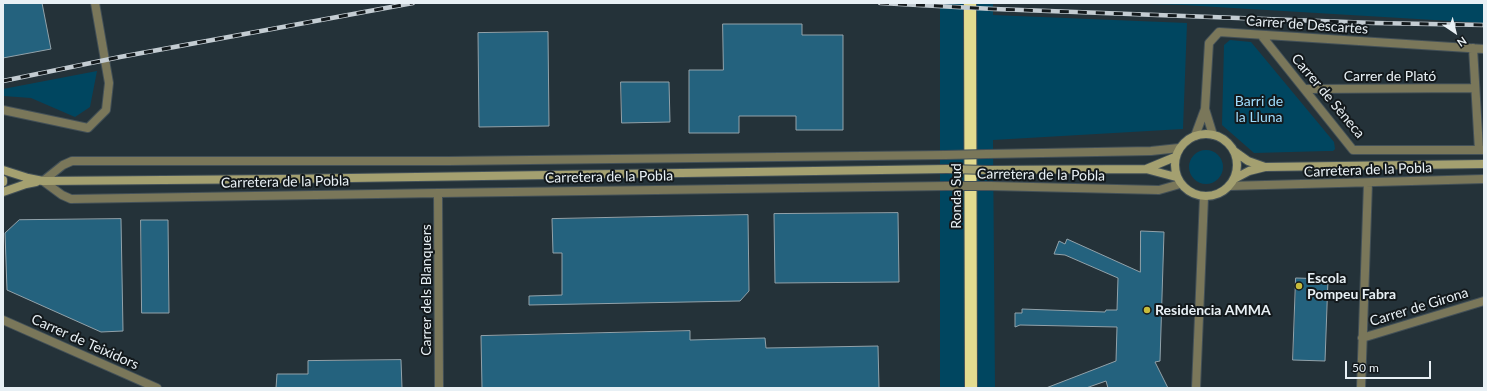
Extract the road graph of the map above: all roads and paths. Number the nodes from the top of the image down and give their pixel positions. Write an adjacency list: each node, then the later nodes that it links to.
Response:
1 (95, 3): 9 (street)
2 (970, 3): 34 (highway, Ronda Sud)
3 (1261, 35): 4 (street, Carrer de Descartes); 7 (street, Carrer de Sèneca); 8 (street, Carrer de Descartes)
4 (1474, 48): 5 (street, Carrer de Descartes); 6 (street)
5 (1484, 49)
6 (1475, 88): 7 (street, Carrer de Plató); 13 (street)
7 (1305, 89): 13 (street, Carrer de Sèneca)
8 (1205, 109): 10 (street, Carrer de Descartes); 11 (street, Carrer de Descartes)
9 (3, 110)
10 (1213, 135): 11 (street); 14 (street)
11 (1194, 136): 12 (street)
12 (1179, 148): 15 (street); 22 (street, Carretera de la Pobla, bridge)
13 (1482, 150)
14 (1234, 151): 17 (street, Carretera de la Pobla); 20 (street)
15 (1175, 157): 18 (street, Carretera de la Pobla); 23 (street)
16 (1484, 164): 17 (street, Carretera de la Pobla)
17 (1265, 167): 20 (street, Carretera de la Pobla)
18 (1146, 169): 22 (street, Carretera de la Pobla, bridge); 23 (street, Carretera de la Pobla)
19 (3, 170): 22 (street, Carretera de la Pobla)
20 (1234, 178): 25 (street)
21 (1484, 179): 24 (street, Carretera de la Pobla)
22 (43, 181): 26 (street, Carretera de la Pobla); 27 (street, Carretera de la Pobla)
23 (1178, 181): 27 (street, Carretera de la Pobla, bridge); 28 (street)
24 (1368, 183): 25 (street, Carretera de la Pobla); 31 (street)
25 (1229, 186): 28 (street)
26 (3, 192)
27 (438, 193): 33 (street, Carrer dels Blanquers)
28 (1204, 197): 35 (street)
29 (1484, 301): 31 (street, Carrer de Girona)
30 (3, 320): 32 (street, Carrer de Teixidors)
31 (1362, 338): 36 (street)
32 (158, 388)
33 (440, 388)
34 (971, 388)
35 (1196, 388)
36 (1360, 388)

